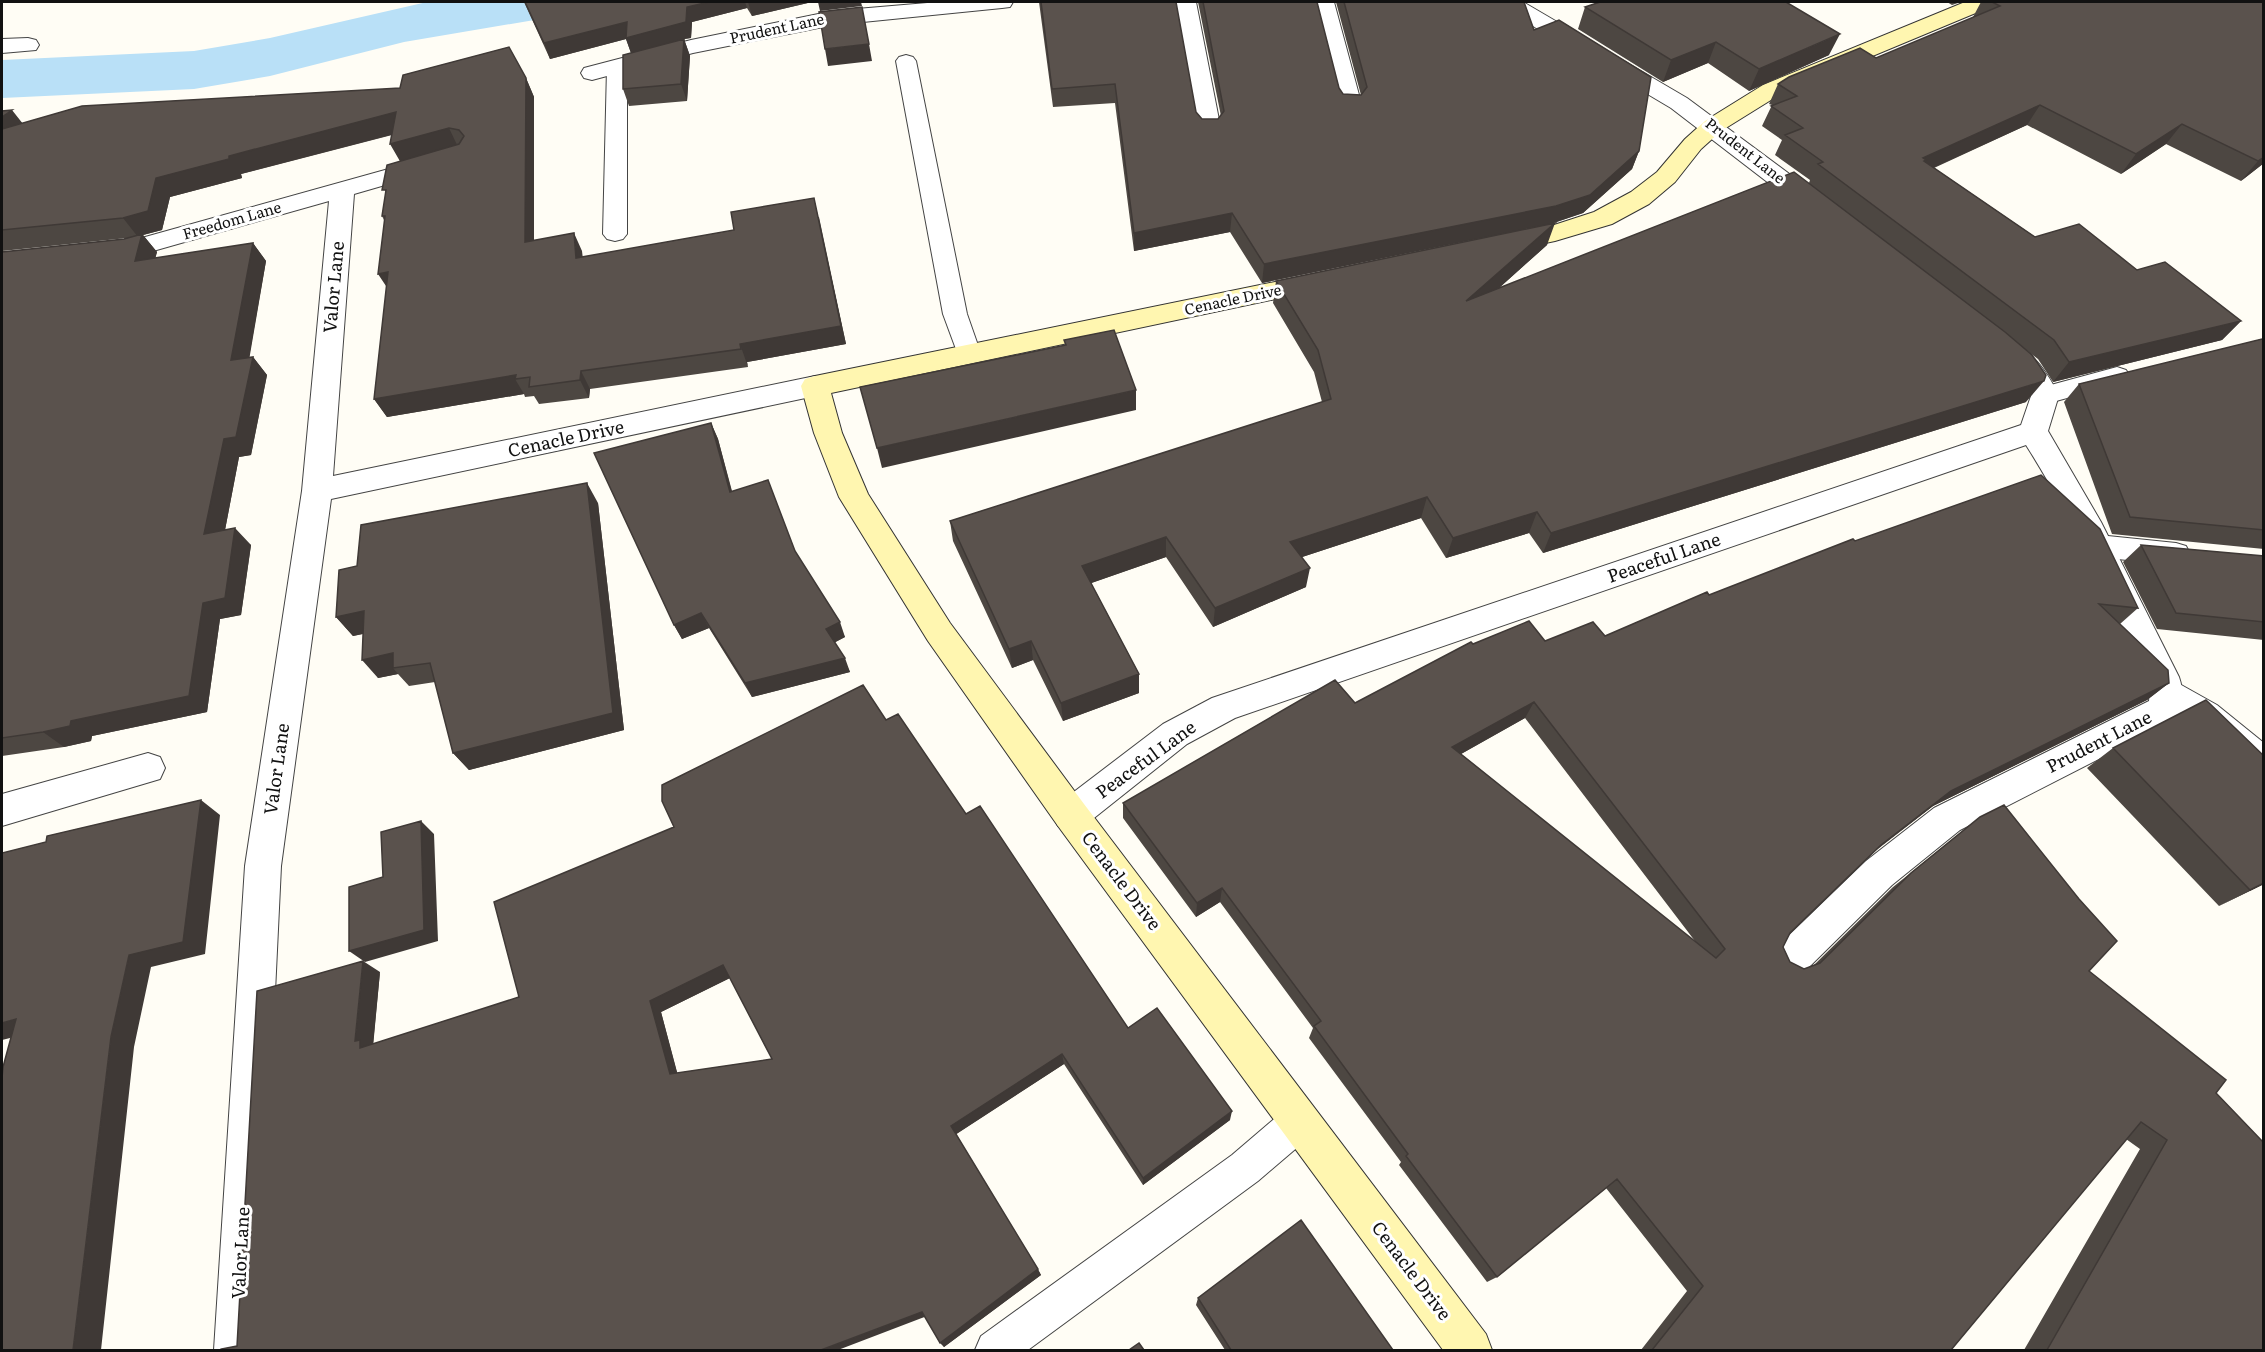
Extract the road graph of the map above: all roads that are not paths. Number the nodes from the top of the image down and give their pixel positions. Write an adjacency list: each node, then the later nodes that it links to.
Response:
1 (1002, 2): 9 (street, Prudent Lane)
2 (1185, 2): 13 (street)
3 (1323, 2): 11 (street)
4 (1509, 2): 12 (street, Prudent Lane)
5 (1982, 2): 12 (street)
6 (28, 45): 7 (street)
7 (2, 46)
8 (906, 61): 22 (lane)
9 (617, 68): 10 (street, Prudent Lane); 17 (lane)
10 (592, 73)
11 (1350, 106)
12 (1713, 126): 16 (street, Prudent Lane); 18 (street)
13 (1209, 130)
14 (448, 159): 15 (street, Freedom Lane)
15 (342, 190): 19 (street, Freedom Lane); 27 (street, Valor Lane)
16 (1828, 215)
17 (615, 234)
18 (1485, 247)
19 (81, 254)
20 (1344, 277): 22 (street, Cenacle Drive)
21 (1991, 338): 25 (street)
22 (969, 354): 24 (street, Cenacle Drive)
23 (2138, 371): 25 (lane)
24 (816, 386): 27 (street, Cenacle Drive); 34 (street, Cenacle Drive)
25 (2044, 395): 26 (street)
26 (2033, 432): 28 (street); 34 (street, Peaceful Lane)
27 (317, 491): 37 (street, Valor Lane)
28 (2098, 546): 29 (lane); 30 (street)
29 (2204, 556)
30 (2167, 690): 31 (lane); 35 (street, Prudent Lane)
31 (2264, 763)
32 (148, 768): 33 (street)
33 (2, 810)
34 (1071, 815): 36 (street, Cenacle Drive)
35 (1789, 961)
36 (1300, 1121): 38 (lane); 39 (street, Cenacle Drive)
37 (236, 1350)
38 (995, 1350)
39 (1470, 1350)

